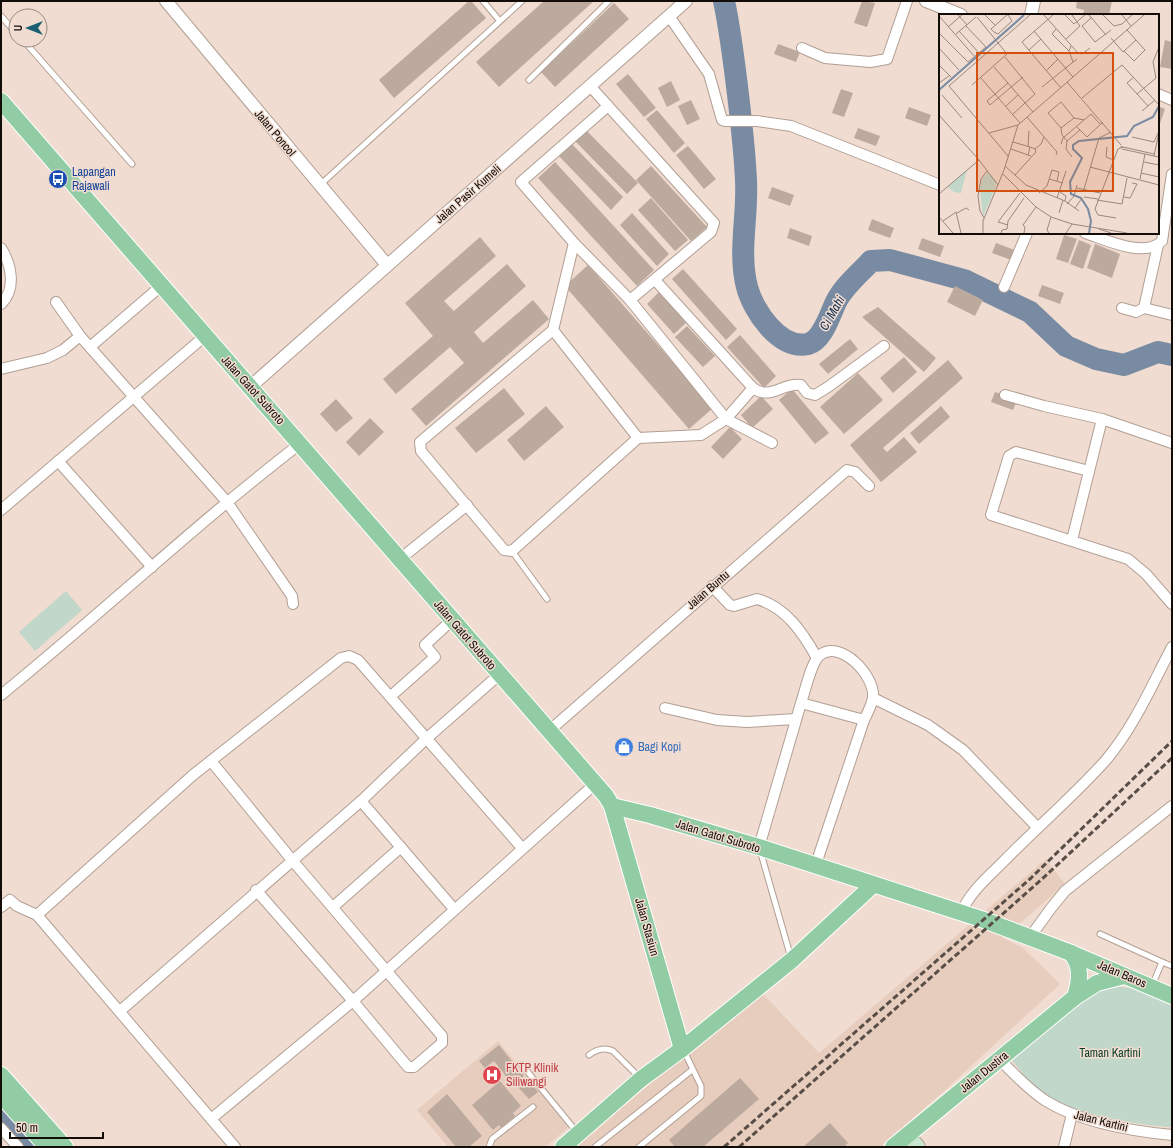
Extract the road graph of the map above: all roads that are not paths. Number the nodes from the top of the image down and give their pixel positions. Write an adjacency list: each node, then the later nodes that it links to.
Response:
1 (166, 1): 26 (street, Jalan Poncol)
2 (483, 1): 13 (lane)
3 (522, 1): 13 (lane)
4 (609, 1): 17 (lane)
5 (684, 1): 12 (street, Jalan Pasir Kumeli)
6 (907, 1): 16 (street)
7 (926, 1): 9 (street)
8 (1034, 1): 10 (street)
9 (958, 14)
10 (1031, 14)
11 (1, 16): 14 (lane)
12 (669, 16): 18 (street, Jalan Pasir Kumeli); 25 (street)
13 (499, 20): 26 (lane)
14 (8, 24)
15 (29, 48): 23 (lane)
16 (802, 48)
17 (529, 80)
18 (590, 86): 22 (street); 32 (street, Jalan Pasir Kumeli)
19 (1159, 94): 20 (street)
20 (1172, 100)
21 (1, 101): 34 (main road, Jalan Gatot Subroto)
22 (608, 106): 29 (street); 33 (street)
23 (132, 164)
24 (1172, 174): 30 (street)
25 (939, 184)
26 (319, 186): 32 (street, Jalan Poncol)
27 (1027, 234): 35 (street)
28 (1088, 234): 30 (street)
29 (574, 243): 36 (street); 42 (street)
30 (1158, 245): 40 (street)
31 (1, 248): 38 (street)
32 (387, 265): 48 (street, Jalan Pasir Kumeli)
33 (655, 280): 36 (street); 49 (street)
34 (161, 286): 44 (main road, Jalan Gatot Subroto); 46 (street)
35 (1004, 287)
36 (630, 300): 52 (street)
37 (56, 302): 43 (street)
38 (1, 304)
39 (1122, 308): 40 (street)
40 (1144, 308): 41 (street)
41 (1172, 316)
42 (553, 330): 54 (street); 62 (street)
43 (80, 336): 46 (street); 47 (street)
44 (205, 336): 48 (main road, Jalan Gatot Subroto); 51 (street)
45 (884, 346): 49 (street)
46 (90, 347): 51 (street)
47 (1, 369)
48 (250, 387): 55 (main road, Jalan Gatot Subroto)
49 (752, 388): 52 (street)
50 (1005, 395): 53 (street)
51 (133, 397): 58 (street); 61 (street)
52 (726, 419): 54 (street); 56 (street)
53 (1102, 419): 57 (street); 59 (street)
54 (638, 438): 65 (street)
55 (301, 443): 61 (street); 66 (main road, Jalan Gatot Subroto)
56 (772, 443)
57 (1172, 443)
58 (58, 461): 63 (street); 67 (street)
59 (1089, 471): 64 (street); 64 (street)
60 (869, 486): 68 (street, Jalan Buntu)
61 (227, 502): 67 (street); 70 (street)
62 (467, 505): 65 (street); 66 (street)
63 (1, 510)
64 (1072, 540): 71 (street)
65 (512, 551): 69 (lane)
66 (400, 559): 72 (main road, Jalan Gatot Subroto)
67 (152, 567): 76 (street)
68 (712, 586): 74 (street); 83 (street, Jalan Buntu)
69 (547, 599)
70 (293, 604)
71 (1172, 604)
72 (452, 620): 75 (main road, Jalan Gatot Subroto); 77 (street)
73 (1172, 647): 91 (street)
74 (817, 658): 78 (street); 79 (street)
75 (500, 674): 83 (main road, Jalan Gatot Subroto); 84 (street)
76 (1, 695)
77 (391, 696): 84 (street); 85 (street)
78 (873, 698): 82 (street); 91 (street)
79 (801, 703): 81 (street); 82 (street)
80 (665, 708): 81 (street)
81 (796, 719): 94 (street)
82 (864, 720): 97 (street)
83 (549, 731): 86 (main road, Jalan Gatot Subroto)
84 (426, 739): 87 (street); 95 (street)
85 (211, 761): 96 (street); 104 (street)
86 (595, 784): 88 (main road, Jalan Gatot Subroto); 95 (street)
87 (361, 801): 93 (street); 96 (street)
88 (612, 806): 90 (main road, Jalan Gatot Subroto); 92 (main road, Jalan Stasiun)
89 (1172, 806): 106 (street)
90 (650, 815): 92 (main road); 94 (main road, Jalan Gatot Subroto)
91 (1037, 827): 103 (street)
92 (620, 838): 118 (main road, Jalan Stasiun)
93 (401, 847): 101 (street); 102 (street)
94 (759, 847): 97 (main road, Jalan Gatot Subroto); 108 (lane)
95 (522, 848): 102 (street)
96 (292, 860): 99 (street); 101 (street)
97 (815, 867): 98 (main road, Jalan Gatot Subroto)
98 (872, 886): 103 (main road, Jalan Gatot Subroto); 108 (main road)
99 (256, 890): 116 (street); 117 (street)
100 (1, 907): 104 (street)
101 (333, 907): 111 (street)
102 (454, 909): 111 (street)
103 (961, 913): 106 (main road, Jalan Gatot Subroto)
104 (37, 915): 117 (street)
105 (1100, 934): 109 (lane)
106 (1030, 937): 107 (main road, Jalan Gatot Subroto)
107 (1071, 952): 112 (main road, Jalan Baros); 115 (main road)
108 (792, 960): 118 (main road)
109 (1162, 962): 110 (lane); 113 (lane)
110 (1172, 966)
111 (388, 970): 116 (street); 116 (street)
112 (1124, 976): 113 (main road, Jalan Baros); 115 (main road, Jalan Dustira)
113 (1151, 987): 114 (main road, Jalan Baros)
114 (1172, 996)
115 (1075, 997): 120 (main road, Jalan Dustira)
116 (353, 1000): 128 (street)
117 (120, 1011): 128 (street)
118 (682, 1048): 122 (lane); 124 (main road)
119 (589, 1055): 124 (lane)
120 (1000, 1060): 127 (street, Jalan Kartini); 131 (main road, Jalan Dustira)
121 (522, 1065): 130 (lane)
122 (692, 1070): 139 (lane); 140 (lane)
123 (1, 1075): 135 (main road)
124 (641, 1079): 130 (main road)
125 (1, 1095): 134 (main road)
126 (532, 1107): 137 (lane)
127 (1072, 1114): 132 (street, Jalan Kartini); 143 (street)
128 (211, 1119): 136 (street)
129 (2, 1131): 133 (street)
130 (578, 1134): 138 (main road)
131 (907, 1134): 141 (main road, Jalan Dustira); 142 (main road)
132 (1172, 1135)
133 (18, 1147)
134 (47, 1147)
135 (65, 1147)
136 (235, 1147)
137 (489, 1147)
138 (563, 1147)
139 (595, 1147)
140 (639, 1147)
141 (893, 1147)
142 (918, 1147)
143 (1064, 1147)

